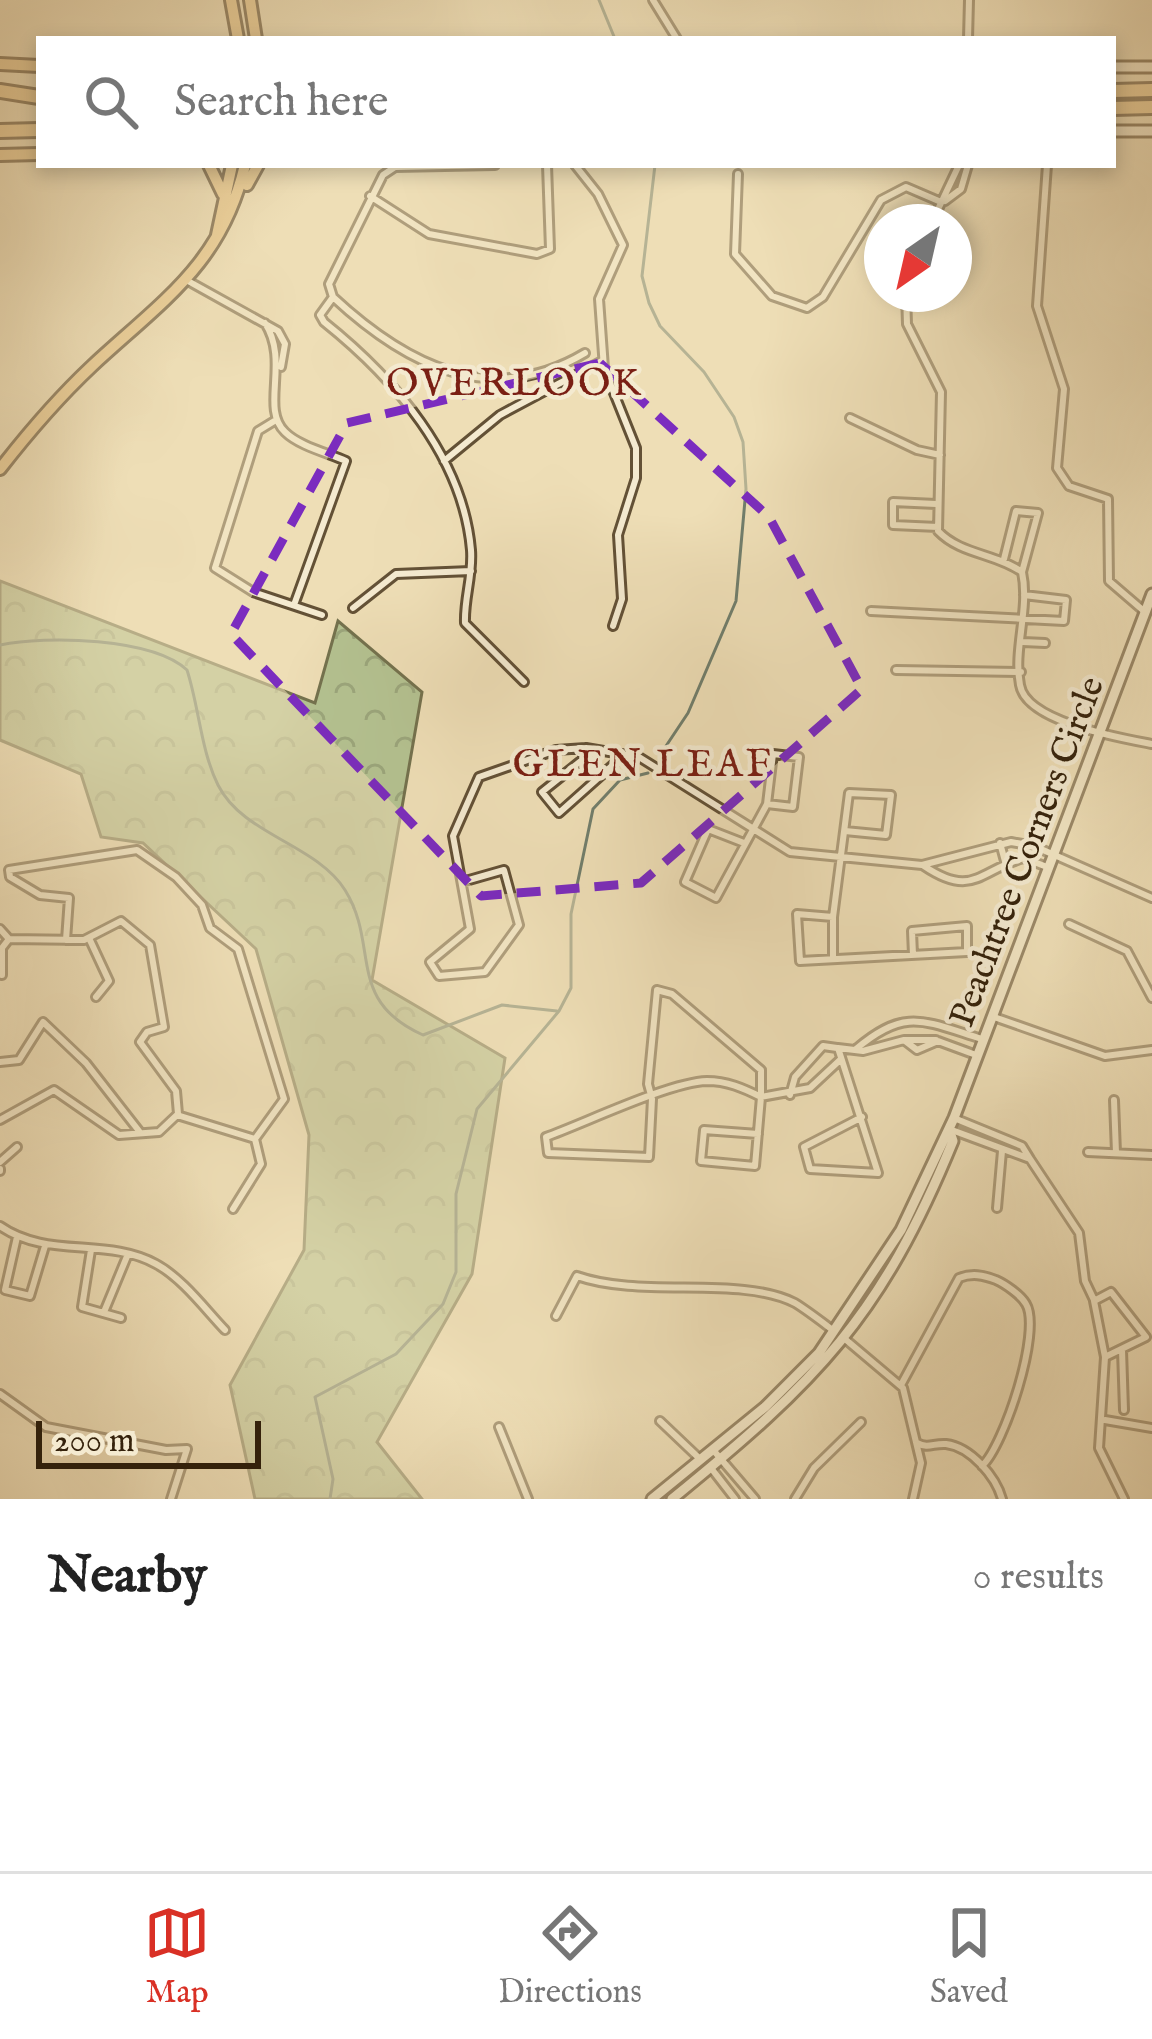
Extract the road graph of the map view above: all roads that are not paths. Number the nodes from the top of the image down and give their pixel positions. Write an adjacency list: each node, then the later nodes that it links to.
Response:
1 (233, 0): 5 (main road)
2 (250, 0): 6 (main road)
3 (653, 0): 7 (street)
4 (969, 0): 8 (street)
5 (239, 36)
6 (256, 36)
7 (675, 36)
8 (968, 36)
9 (0, 64): 10 (main road)
10 (36, 66)
11 (1116, 67): 12 (street)
12 (1152, 67)
13 (1152, 90): 15 (highway)
14 (0, 91): 16 (highway)
15 (1116, 91)
16 (36, 97)
17 (1152, 107): 18 (highway)
18 (1116, 108)
19 (36, 130): 21 (highway)
20 (1152, 130): 22 (street)
21 (0, 131)
22 (1116, 131)
23 (36, 154): 24 (main road)
24 (0, 155)
25 (210, 168): 37 (main road)
26 (231, 168): 37 (main road)
27 (244, 168): 39 (main road)
28 (257, 168): 39 (main road)
29 (394, 168): 36 (street)
30 (547, 168): 36 (street)
31 (577, 168): 44 (street)
32 (958, 168): 38 (street)
33 (967, 168): 38 (street)
34 (1047, 168): 58 (street)
35 (738, 174): 38 (street)
36 (370, 196): 41 (street)
37 (224, 199): 39 (main road)
38 (941, 202)
39 (218, 238): 40 (main road)
40 (187, 280): 48 (street); 51 (main road)
41 (333, 297): 45 (street); 50 (street)
42 (907, 312): 49 (street)
43 (585, 353): 45 (street)
44 (602, 361): 46 (street); 64 (street)
45 (549, 374): 46 (street)
46 (543, 392): 50 (street)
47 (850, 418): 49 (street)
48 (277, 419): 59 (street); 59 (street)
49 (940, 454): 52 (street)
50 (444, 461): 55 (street)
51 (0, 469)
52 (938, 504): 53 (street); 53 (street)
53 (938, 527): 54 (street)
54 (1004, 560): 56 (street); 56 (street)
55 (471, 571): 60 (street); 69 (street)
56 (1022, 572): 57 (street)
57 (1024, 595): 63 (street); 63 (street)
58 (1150, 602): 70 (street, Peachtree Corners Circle)
59 (294, 605): 62 (street)
60 (353, 608)
61 (871, 611): 63 (street)
62 (322, 615)
63 (1024, 621): 65 (street)
64 (613, 626)
65 (1023, 642): 66 (street); 68 (street)
66 (1045, 643)
67 (896, 670): 68 (street)
68 (1021, 672): 70 (street)
69 (524, 682)
70 (1098, 734): 71 (street); 80 (street, Peachtree Corners Circle)
71 (1152, 744)
72 (586, 748): 73 (street); 73 (street); 83 (street)
73 (624, 755): 75 (street)
74 (767, 804): 74 (street); 75 (street)
75 (750, 829): 77 (street); 79 (street)
76 (844, 831): 76 (street); 79 (street)
77 (744, 843): 77 (street)
78 (1000, 843): 80 (street); 81 (street); 82 (street)
79 (842, 859): 81 (street); 85 (street)
80 (1048, 862): 82 (street); 84 (street); 97 (street, Peachtree Corners Circle)
81 (922, 865): 82 (street)
82 (1006, 865)
83 (462, 882): 83 (street)
84 (1152, 898)
85 (832, 917): 92 (street); 92 (street)
86 (1069, 924): 94 (street)
87 (0, 929): 89 (street)
88 (89, 938): 90 (street); 95 (street); 109 (street)
89 (9, 939): 90 (street); 93 (street)
90 (66, 940): 115 (street)
91 (913, 955): 91 (street); 92 (street)
92 (833, 959)
93 (2, 975)
94 (1148, 977): 96 (street)
95 (95, 997)
96 (1152, 998)
97 (991, 1016): 98 (street, Peachtree Corners Circle); 100 (street)
98 (982, 1039): 101 (street); 102 (street, Peachtree Corners Circle)
99 (838, 1048): 101 (street); 103 (street); 105 (street)
100 (1152, 1050)
101 (854, 1051): 102 (street)
102 (976, 1055): 112 (street, Peachtree Corners Circle)
103 (840, 1060): 105 (street); 110 (street)
104 (0, 1062): 113 (street)
105 (790, 1095): 106 (street)
106 (761, 1096): 107 (street); 107 (street); 114 (street)
107 (652, 1099): 107 (street)
108 (1114, 1100): 119 (street)
109 (177, 1115): 113 (street); 115 (street)
110 (862, 1117): 110 (street)
111 (0, 1120): 113 (street)
112 (952, 1123): 117 (street); 121 (street); 135 (street, Peachtree Corners Circle)
113 (139, 1131)
114 (758, 1134): 114 (street)
115 (255, 1139): 124 (street)
116 (17, 1147): 122 (street)
117 (1001, 1150): 121 (street); 123 (street)
118 (1088, 1152): 119 (street)
119 (1116, 1154): 120 (street)
120 (1152, 1155)
121 (1030, 1159): 130 (street)
122 (0, 1167)
123 (998, 1208)
124 (233, 1209)
125 (0, 1226): 126 (street)
126 (17, 1237): 127 (street); 127 (street)
127 (45, 1246): 128 (street)
128 (91, 1250): 129 (street); 131 (street)
129 (128, 1254): 131 (street); 134 (street)
130 (1094, 1301): 136 (street); 137 (street)
131 (104, 1313): 133 (street)
132 (556, 1316): 135 (street)
133 (122, 1318)
134 (225, 1330)
135 (841, 1336): 138 (street); 147 (street, Peachtree Corners Circle)
136 (1122, 1350): 137 (street); 140 (street)
137 (1105, 1357): 141 (street)
138 (901, 1385): 146 (street); 149 (street)
139 (0, 1394): 151 (street)
140 (1124, 1410)
141 (1105, 1420): 145 (street); 159 (street)
142 (660, 1421): 148 (street)
143 (861, 1422): 156 (street)
144 (499, 1427): 152 (street)
145 (1152, 1428)
146 (916, 1443): 149 (street); 157 (street)
147 (718, 1455): 148 (street, Peachtree Corners Circle); 150 (street)
148 (706, 1464): 153 (street, Peachtree Corners Circle); 154 (street, Peachtree Corners Circle); 155 (street)
149 (982, 1466): 158 (street)
150 (753, 1498)
151 (171, 1499)
152 (528, 1499)
153 (652, 1499)
154 (672, 1499)
155 (735, 1499)
156 (795, 1499)
157 (913, 1499)
158 (1002, 1499)
159 (1124, 1499)

